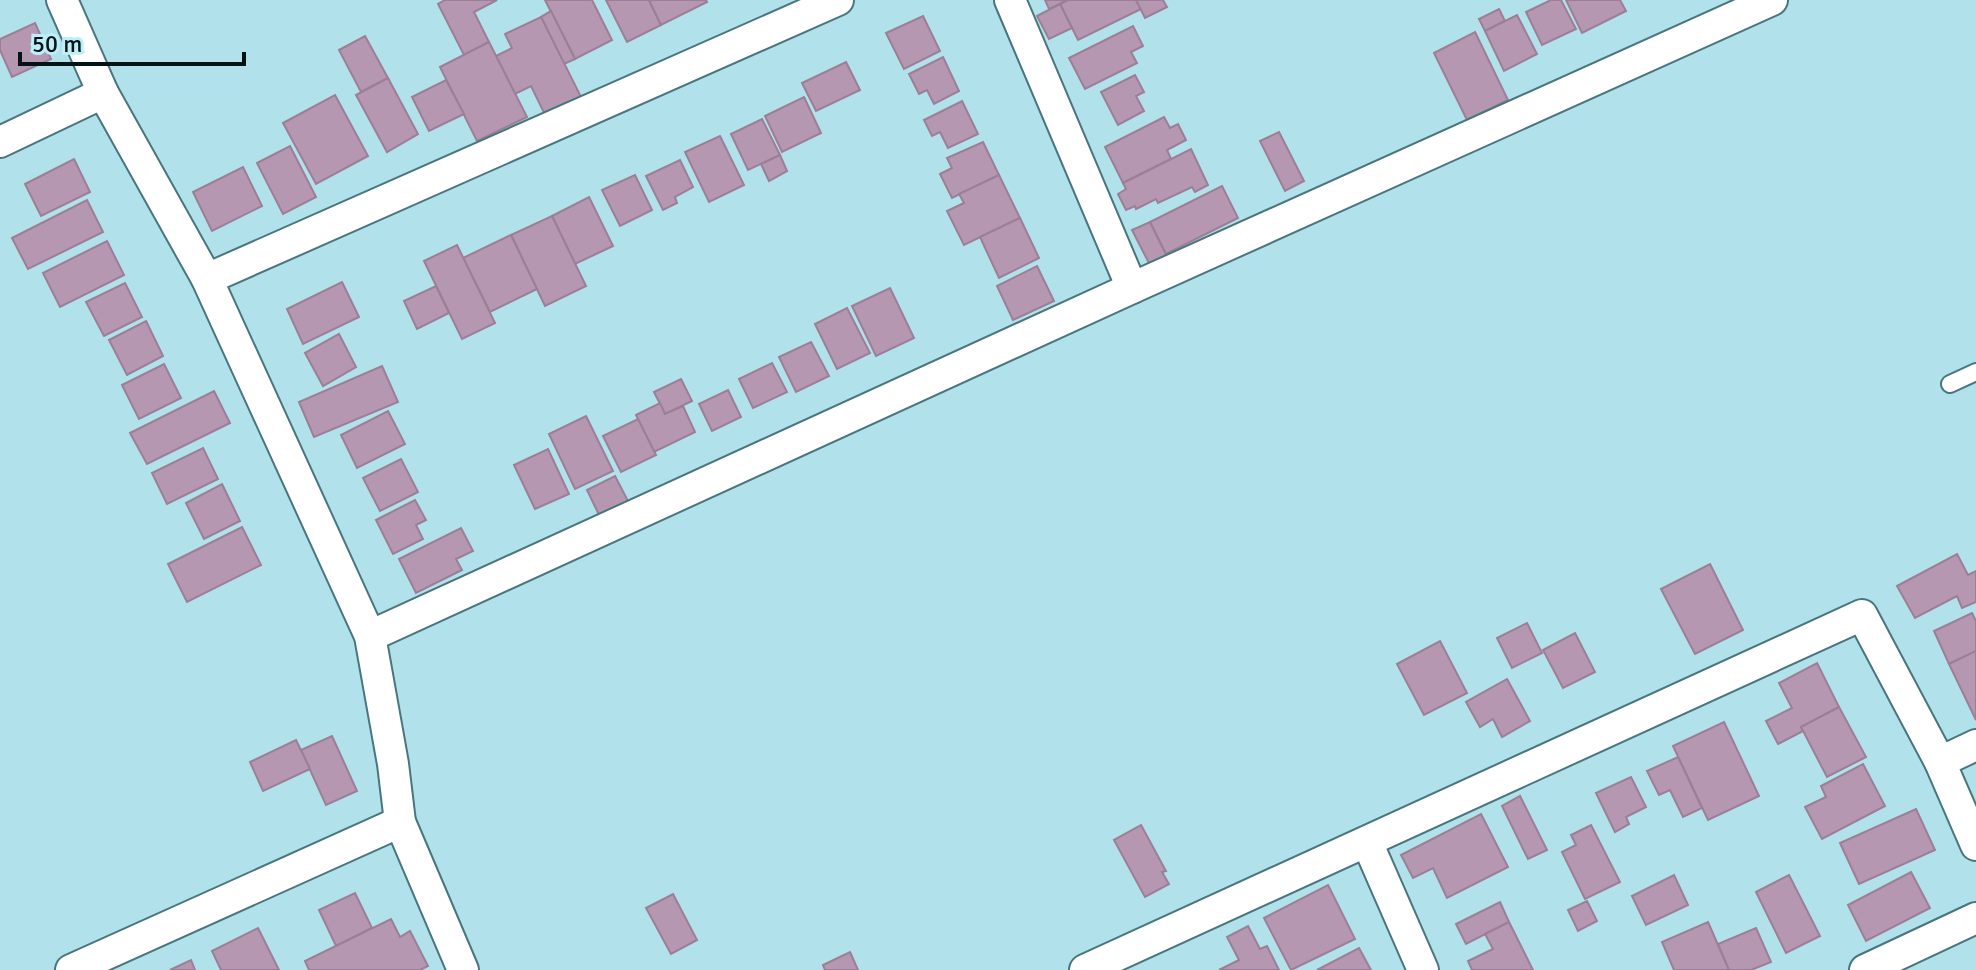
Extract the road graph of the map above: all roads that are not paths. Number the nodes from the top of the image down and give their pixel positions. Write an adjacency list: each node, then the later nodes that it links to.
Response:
1 (62, 0): 5 (street)
2 (838, 0): 7 (street)
3 (1010, 0): 8 (street)
4 (1772, 0): 8 (street)
5 (103, 93): 6 (street); 7 (street)
6 (0, 142)
7 (207, 279): 11 (street)
8 (1132, 288): 11 (street)
9 (1976, 372): 10 (lane)
10 (1950, 384)
11 (370, 636): 14 (street)
12 (1976, 745): 13 (street)
13 (1940, 762): 15 (street); 16 (street)
14 (400, 822): 18 (street); 19 (street)
15 (1367, 842): 20 (street); 21 (street)
16 (1976, 845)
17 (1976, 918): 22 (street)
18 (71, 970)
19 (463, 970)
20 (1085, 970)
21 (1423, 970)
22 (1865, 970)

